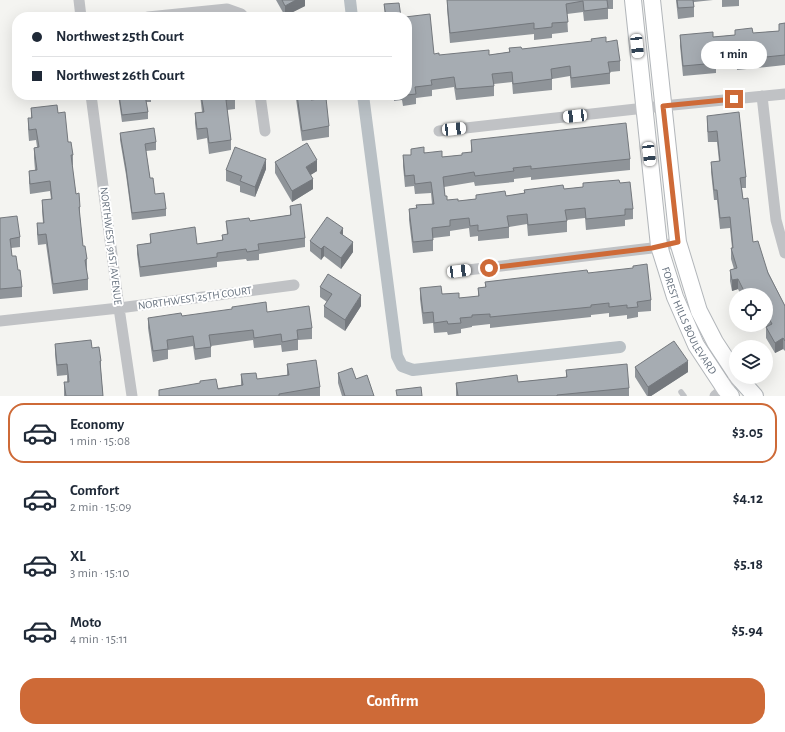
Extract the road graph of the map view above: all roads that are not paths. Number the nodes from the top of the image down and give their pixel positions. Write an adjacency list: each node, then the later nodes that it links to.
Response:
1 (79, 0): 4 (street)
2 (633, 0): 12 (street, FOREST HILLS BOULEVARD)
3 (652, 0): 11 (street, FOREST HILLS BOULEVARD)
4 (80, 12)
5 (197, 12): 6 (street)
6 (235, 12)
7 (785, 94): 8 (street)
8 (762, 96): 11 (street); 17 (street)
9 (92, 100): 20 (street, NORTHWEST 91ST AVENUE)
10 (261, 100): 13 (street)
11 (663, 106): 12 (street); 15 (street, FOREST HILLS BOULEVARD)
12 (644, 108): 14 (street); 16 (street, FOREST HILLS BOULEVARD)
13 (265, 131)
14 (439, 131)
15 (678, 242): 16 (street); 22 (street, FOREST HILLS BOULEVARD)
16 (659, 246): 18 (street); 25 (street, FOREST HILLS BOULEVARD)
17 (785, 253)
18 (459, 271)
19 (294, 285): 20 (street, NORTHWEST 25TH COURT)
20 (119, 308): 21 (street, NORTHWEST 25TH COURT); 26 (street, NORTHWEST 91ST AVENUE)
21 (0, 321)
22 (729, 363)
23 (732, 384): 25 (street)
24 (744, 384): 27 (street)
25 (724, 394)
26 (132, 396)
27 (755, 396)

